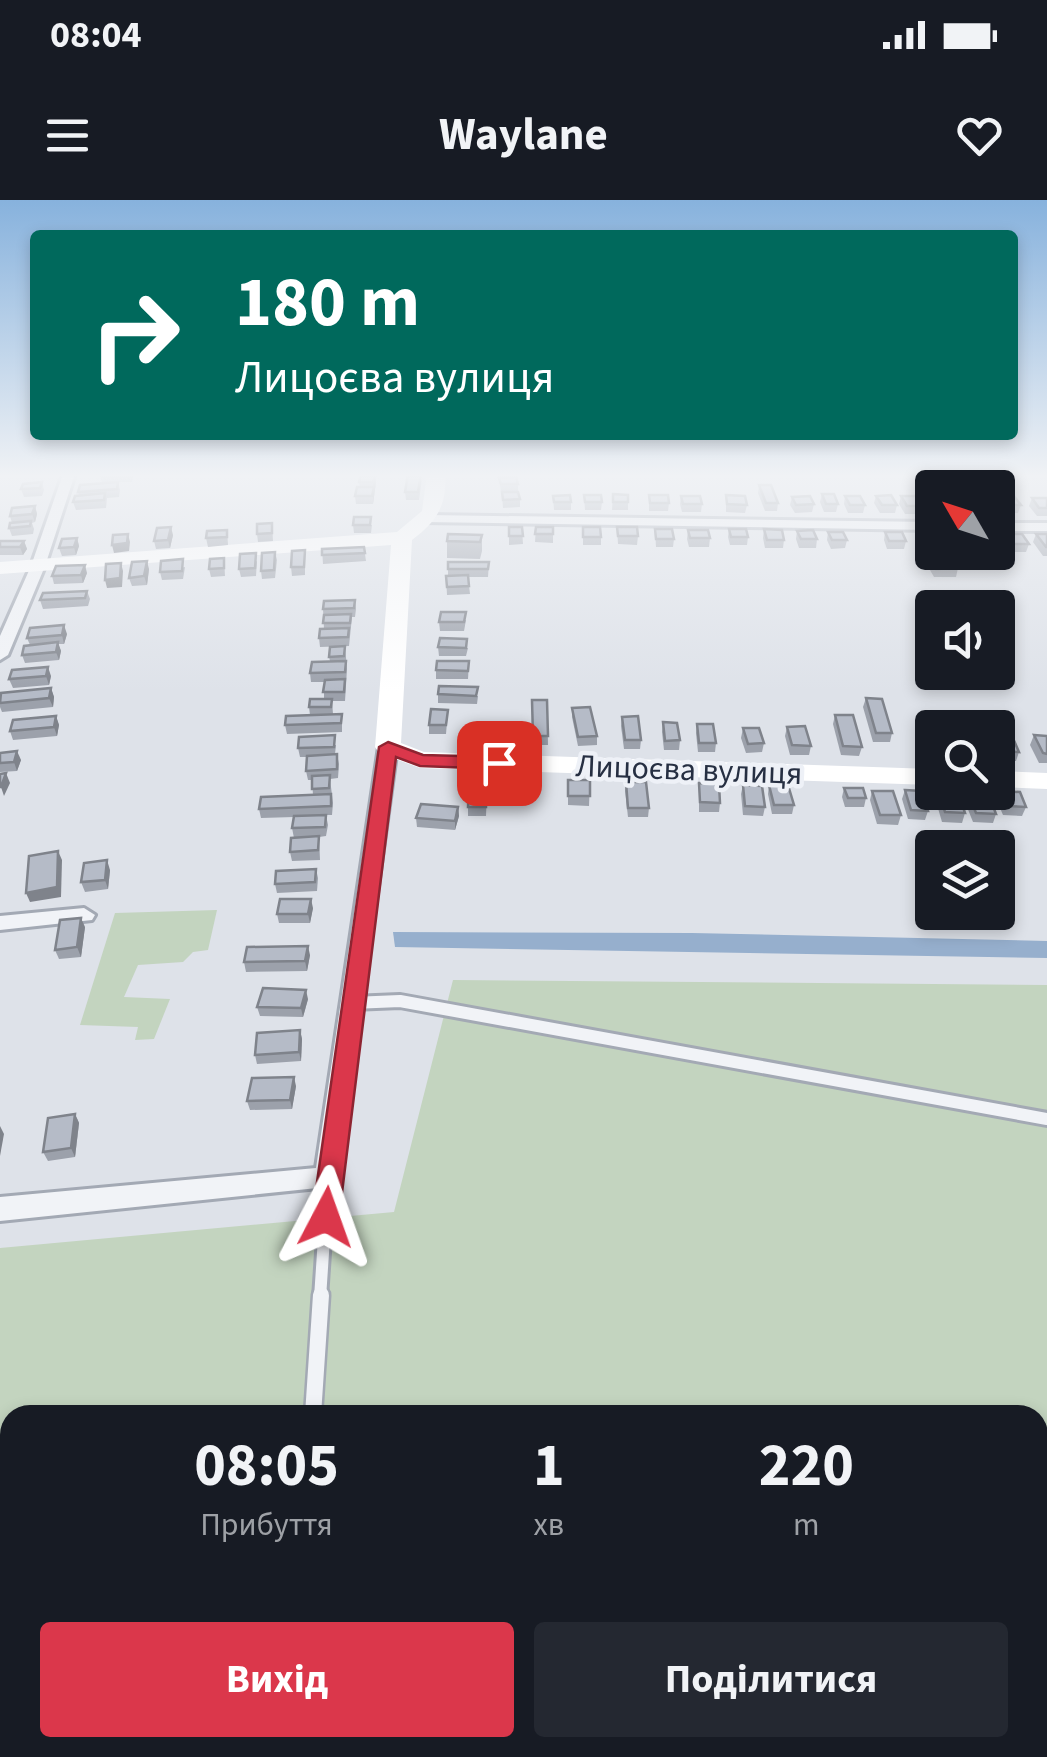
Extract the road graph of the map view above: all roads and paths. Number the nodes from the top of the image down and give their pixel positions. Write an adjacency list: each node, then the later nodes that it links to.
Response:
1 (45, 547): 4 (street)
2 (289, 547): 4 (street)
3 (401, 547): 7 (street)
4 (38, 566): 5 (street); 6 (street)
5 (0, 568)
6 (0, 655)
7 (388, 747): 8 (street, Лицоєва вулиця); 13 (street)
8 (915, 776)
9 (1015, 779): 10 (street)
10 (1047, 780)
11 (84, 915): 12 (street)
12 (0, 923)
13 (352, 1003): 14 (lane); 15 (street)
14 (1047, 1119)
15 (328, 1178): 16 (street); 17 (lane)
16 (0, 1208)
17 (314, 1405)

